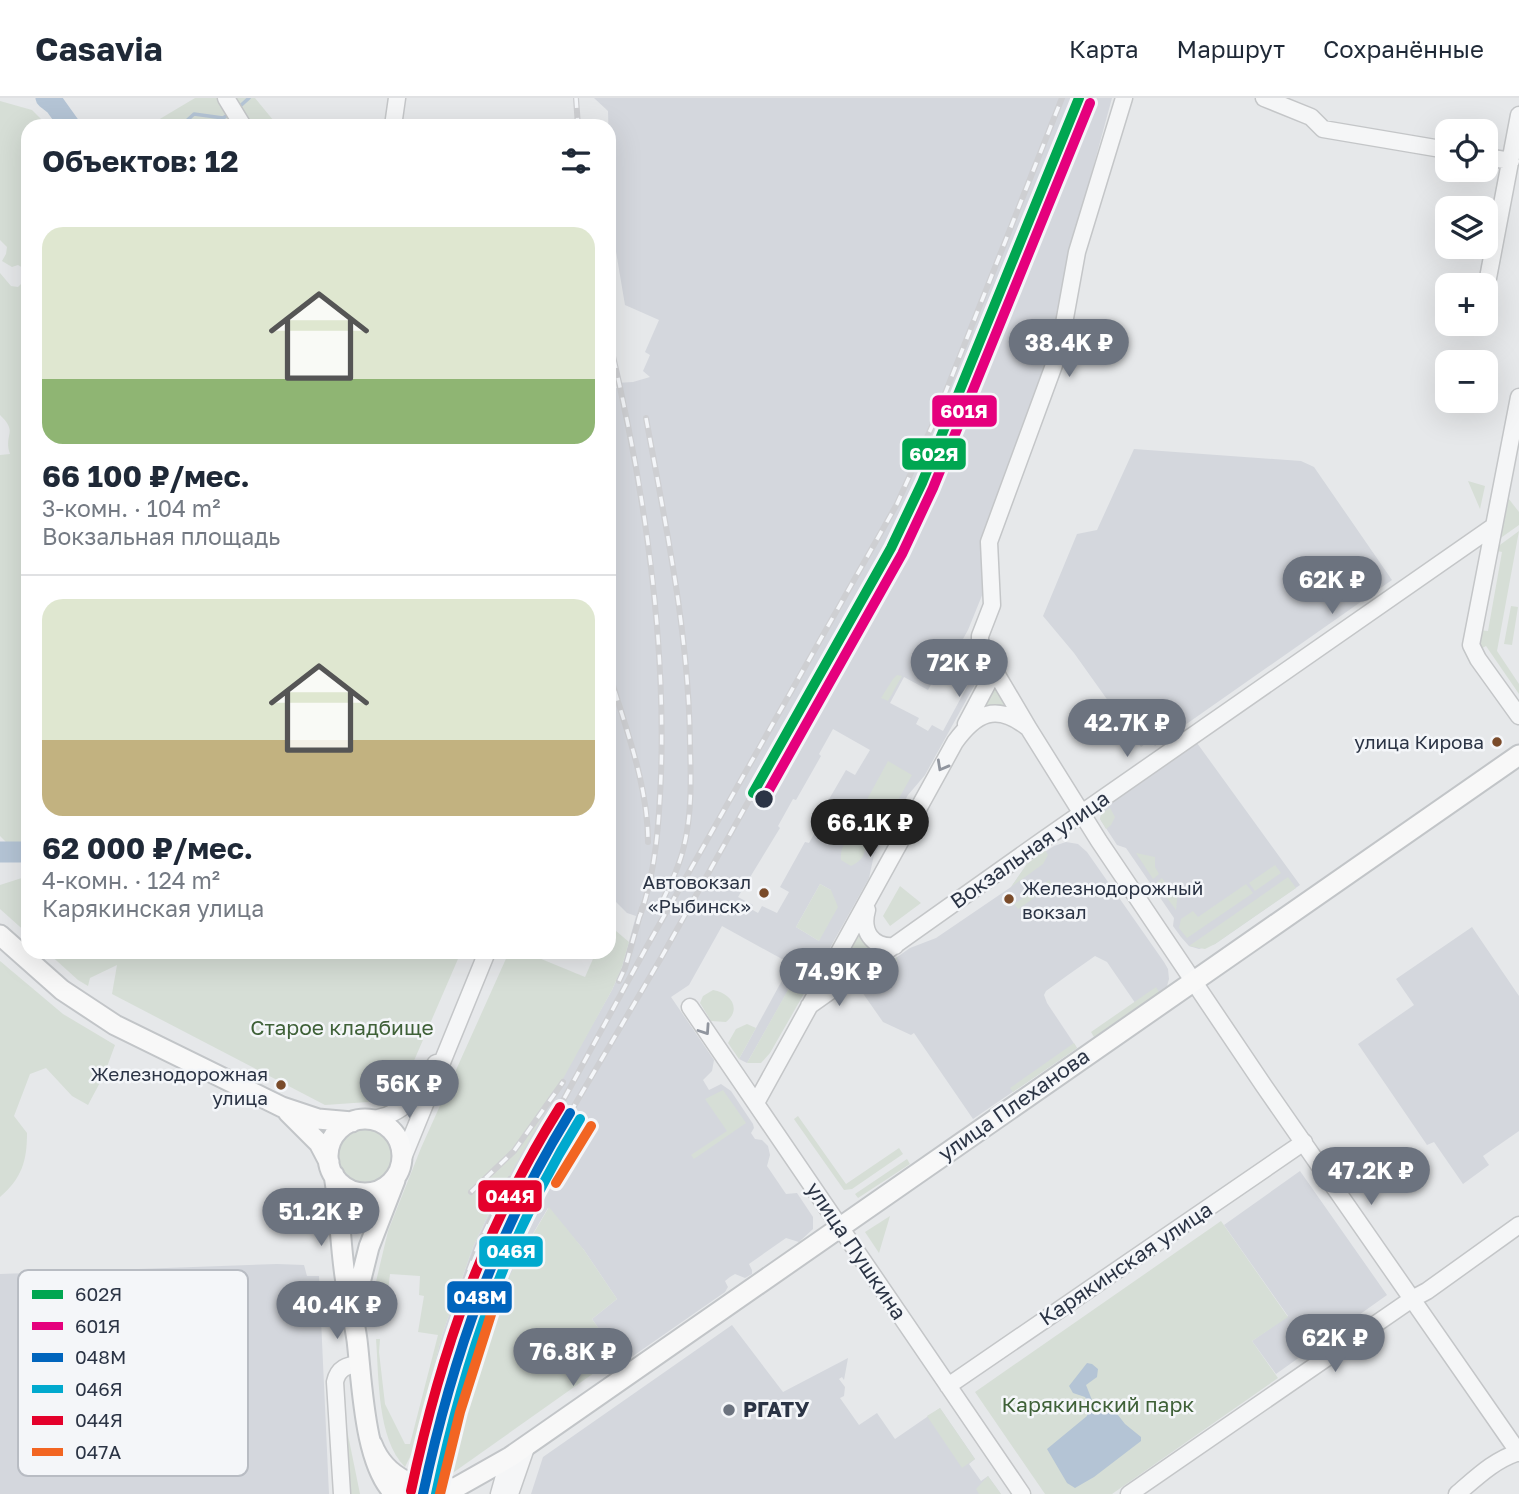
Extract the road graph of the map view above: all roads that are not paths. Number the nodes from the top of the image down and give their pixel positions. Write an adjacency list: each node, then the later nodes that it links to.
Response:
1 (226, 98): 7 (street)
2 (397, 98): 8 (street)
3 (1124, 98): 15 (street)
4 (1264, 98): 5 (street)
5 (1299, 103): 9 (street)
6 (1519, 115): 11 (street)
7 (239, 119)
8 (394, 119)
9 (1435, 148)
10 (1498, 159): 11 (street)
11 (1511, 161): 12 (street)
12 (1489, 273)
13 (1519, 397): 14 (street)
14 (1494, 527): 16 (street); 20 (street, Вокзальная улица)
15 (987, 660): 17 (street); 18 (street)
16 (1519, 716)
17 (1029, 729): 18 (street); 20 (street)
18 (955, 742): 21 (street, one-way to 21)
19 (1519, 755): 27 (main road, улица Плеханова)
20 (1083, 812): 23 (street, Вокзальная улица); 27 (street)
21 (872, 894): 23 (street); 28 (street)
22 (0, 935): 24 (main road)
23 (895, 946): 28 (street, Вокзальная улица)
24 (21, 954)
25 (27, 959): 32 (main road)
26 (484, 959): 30 (street)
27 (1194, 981): 34 (street); 38 (main road, улица Плеханова)
28 (809, 1006): 31 (street)
29 (690, 1007): 31 (street, улица Пушкина, one-way to 31)
30 (448, 1044): 33 (street); 36 (street)
31 (756, 1104): 38 (street, улица Пушкина)
32 (282, 1107): 33 (main road); 35 (main road)
33 (358, 1121): 35 (main road); 36 (main road)
34 (1304, 1142): 39 (street); 42 (street, Карякинская улица)
35 (331, 1168): 36 (main road); 40 (main road)
36 (399, 1170): 40 (main road)
37 (1519, 1225): 39 (street)
38 (839, 1227): 42 (street, улица Пушкина); 44 (main road, улица Плеханова)
39 (1412, 1299): 45 (street); 54 (street)
40 (353, 1312): 41 (main road)
41 (360, 1364): 43 (main road); 48 (street)
42 (948, 1386): 53 (street, улица Пушкина)
43 (372, 1444): 47 (main road); 49 (main road)
44 (527, 1445): 46 (main road, улица Плеханова); 52 (street)
45 (1519, 1452): 55 (street)
46 (510, 1457): 47 (main road, улица Плеханова); 50 (main road, улица Плеханова); 51 (street)
47 (434, 1492)
48 (342, 1494)
49 (395, 1494)
50 (463, 1494)
51 (499, 1494)
52 (510, 1494)
53 (1022, 1494)
54 (1129, 1494)
55 (1457, 1494)

